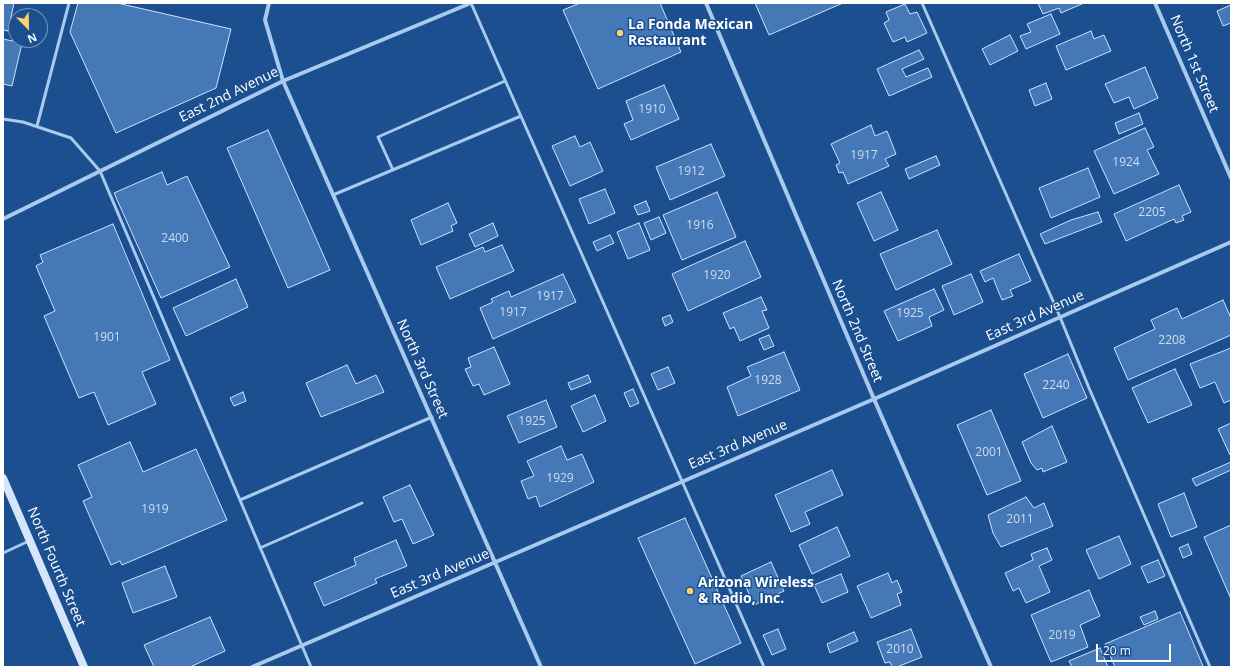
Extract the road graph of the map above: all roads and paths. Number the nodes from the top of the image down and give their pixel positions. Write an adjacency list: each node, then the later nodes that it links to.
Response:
1 (69, 3): 11 (lane)
2 (269, 3): 7 (street, North 3rd Street)
3 (471, 3): 7 (street, East 2nd Avenue); 8 (lane)
4 (706, 3): 19 (street, North 2nd Street)
5 (922, 3): 18 (lane)
6 (1156, 3): 14 (street, North 1st Street)
7 (283, 81): 13 (street, East 2nd Avenue); 15 (street, North 3rd Street)
8 (506, 81): 9 (lane); 12 (lane)
9 (521, 116): 12 (lane); 22 (lane)
10 (3, 119): 11 (lane)
11 (37, 126): 13 (lane)
12 (393, 170): 15 (lane)
13 (100, 171): 16 (street, East 2nd Avenue); 23 (lane)
14 (1231, 178)
15 (333, 195): 20 (street, North 3rd Street)
16 (3, 219)
17 (1231, 242): 18 (street, East 3rd Avenue)
18 (1060, 317): 19 (street, East 3rd Avenue); 36 (lane)
19 (874, 399): 22 (street, East 3rd Avenue); 35 (street, North 2nd Street)
20 (432, 417): 23 (lane); 28 (street, North 3rd Street)
21 (3, 478): 25 (main road, North Fourth Street)
22 (683, 480): 28 (street, East 3rd Avenue); 34 (lane)
23 (240, 500): 26 (lane)
24 (362, 503): 26 (lane)
25 (30, 540): 27 (lane); 30 (main road, North Fourth Street)
26 (260, 548): 29 (lane)
27 (3, 552)
28 (495, 562): 29 (street, East 3rd Avenue); 33 (street, North 3rd Street)
29 (301, 646): 31 (street, East 3rd Avenue); 32 (lane)
30 (84, 667)
31 (252, 667)
32 (311, 667)
33 (541, 667)
34 (764, 667)
35 (991, 667)
36 (1210, 667)

